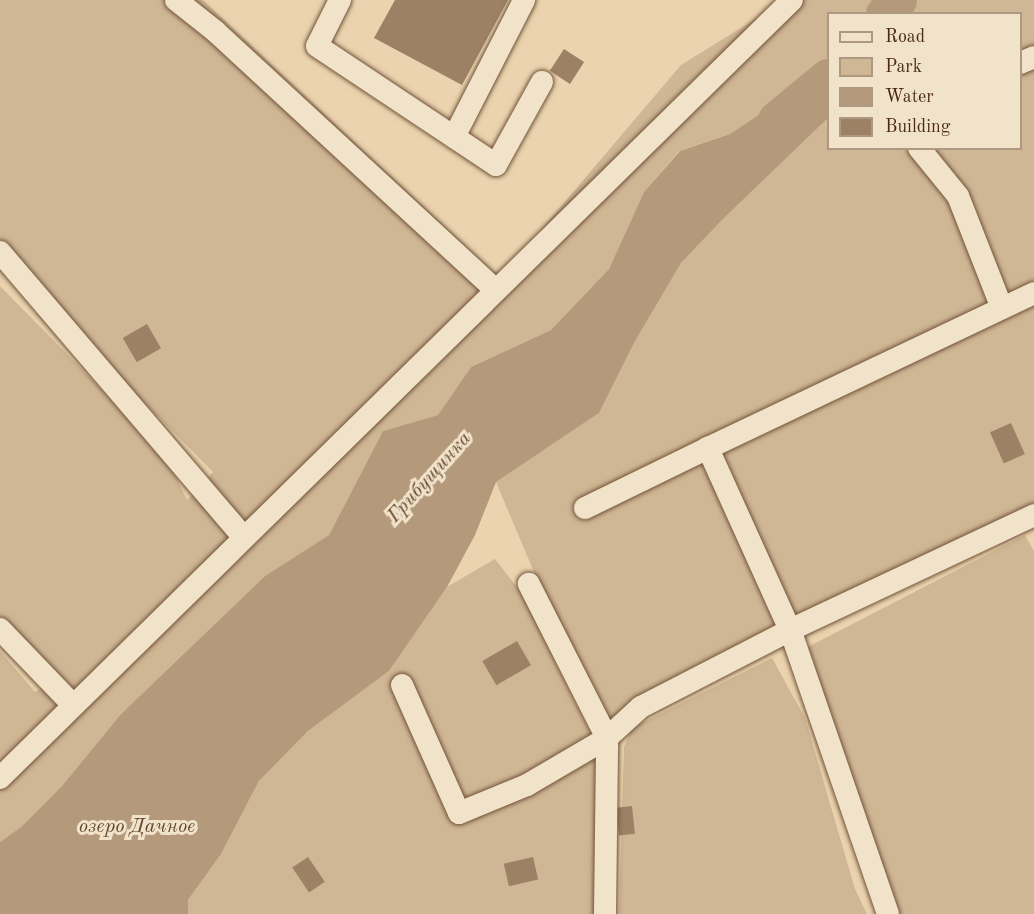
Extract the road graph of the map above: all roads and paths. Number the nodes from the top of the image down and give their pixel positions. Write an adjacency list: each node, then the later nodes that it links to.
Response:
1 (176, 0): 9 (lane)
2 (340, 0): 6 (lane)
3 (524, 0): 6 (lane)
4 (792, 0): 9 (lane)
5 (542, 82): 6 (lane)
6 (454, 137)
7 (922, 150): 11 (lane)
8 (0, 252): 15 (lane)
9 (496, 290): 15 (lane)
10 (1034, 293): 11 (lane)
11 (1002, 308): 12 (lane)
12 (708, 448): 13 (lane); 18 (lane)
13 (585, 508)
14 (1034, 515): 18 (lane)
15 (243, 537): 20 (lane)
16 (529, 584): 21 (lane)
17 (0, 629): 20 (lane)
18 (790, 630): 21 (lane); 24 (lane)
19 (402, 685): 21 (lane)
20 (74, 705): 22 (lane)
21 (608, 738): 23 (lane)
22 (0, 778)
23 (605, 914)
24 (888, 914)

